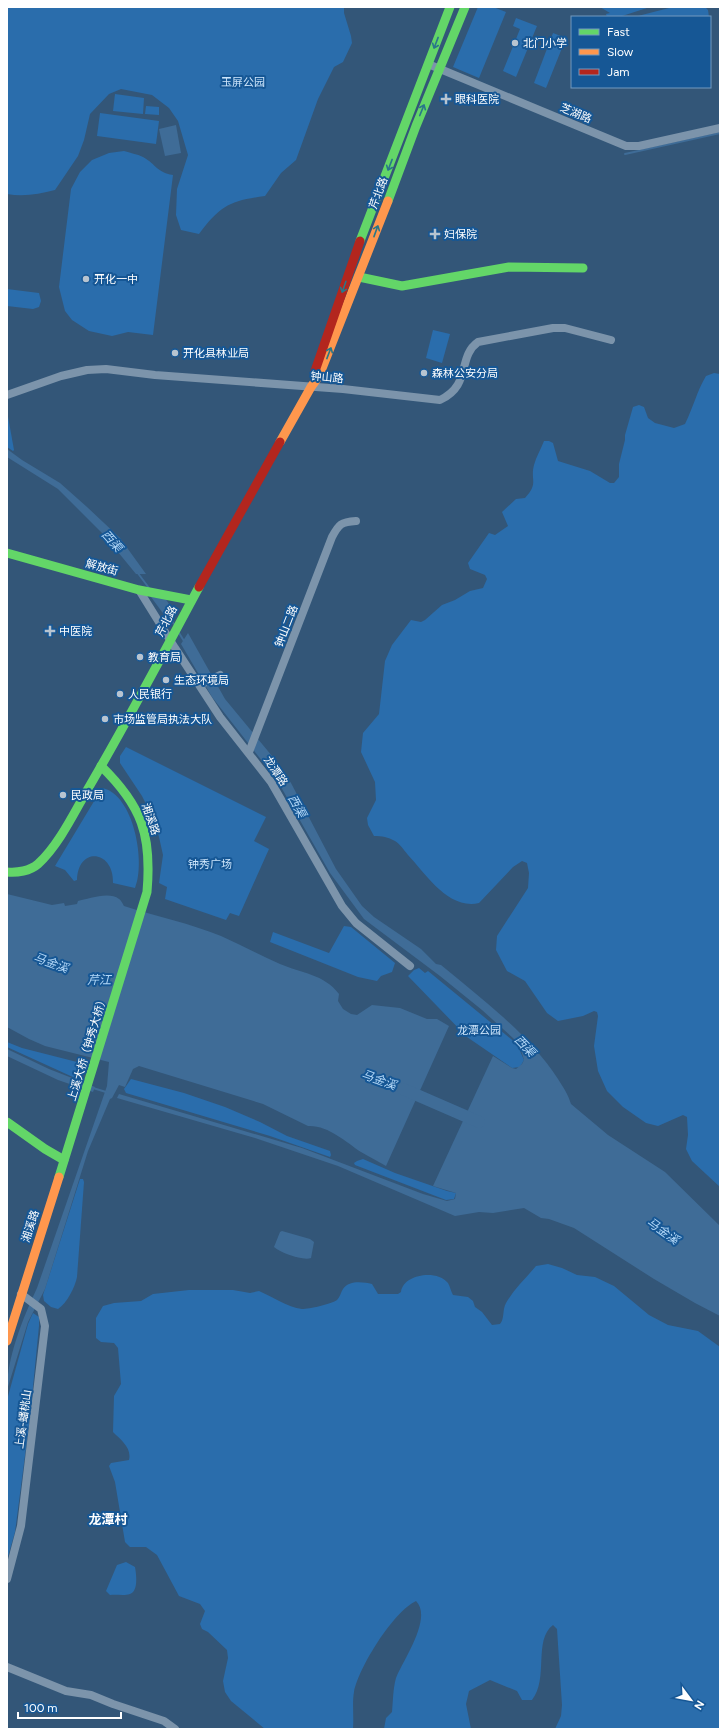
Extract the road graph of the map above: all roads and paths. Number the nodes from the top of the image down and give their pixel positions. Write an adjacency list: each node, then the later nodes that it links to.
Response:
1 (450, 7): 3 (main road, 芹北路, one-way to 3)
2 (464, 7): 4 (main road, 芹北路)
3 (428, 64): 4 (street, 芝湖路); 6 (main road, 芹北路, one-way to 6)
4 (439, 68): 5 (street, 芝湖路); 7 (main road, 芹北路, one-way to 4)
5 (720, 128)
6 (357, 250): 7 (main road); 11 (main road, 芹北路, one-way to 11)
7 (368, 254): 9 (main road, 芹北路)
8 (584, 268): 9 (main road)
9 (359, 277): 11 (main road, 芹北路, one-way to 9)
10 (611, 340): 11 (street, 钟山路)
11 (311, 387): 12 (street, 钟山路); 16 (main road, 芹北路)
12 (7, 395)
13 (356, 520): 20 (street, 钟山二路)
14 (7, 553): 15 (main road, 解放街)
15 (139, 590): 16 (main road, 解放街); 17 (street, 龙潭路)
16 (191, 600): 17 (main road, 芹北路)
17 (170, 640): 19 (street, 龙潭路); 21 (main road, 芹北路)
18 (220, 676): 19 (street)
19 (200, 685): 20 (street, 龙潭路)
20 (249, 752): 24 (street, 龙潭路)
21 (100, 766): 22 (main road, 芹北路); 23 (main road, 湘溪路)
22 (7, 872)
23 (147, 892): 25 (main road, 上溪大桥（钟秀大桥）)
24 (410, 966)
25 (78, 1119): 27 (main road, 湘溪路)
26 (7, 1122): 27 (main road)
27 (64, 1160): 28 (main road, 湘溪路)
28 (21, 1294): 29 (main road, 湘溪路); 30 (street, 上溪-蟠桃山)
29 (7, 1341)
30 (7, 1579)
31 (7, 1667): 32 (street)
32 (175, 1729)

